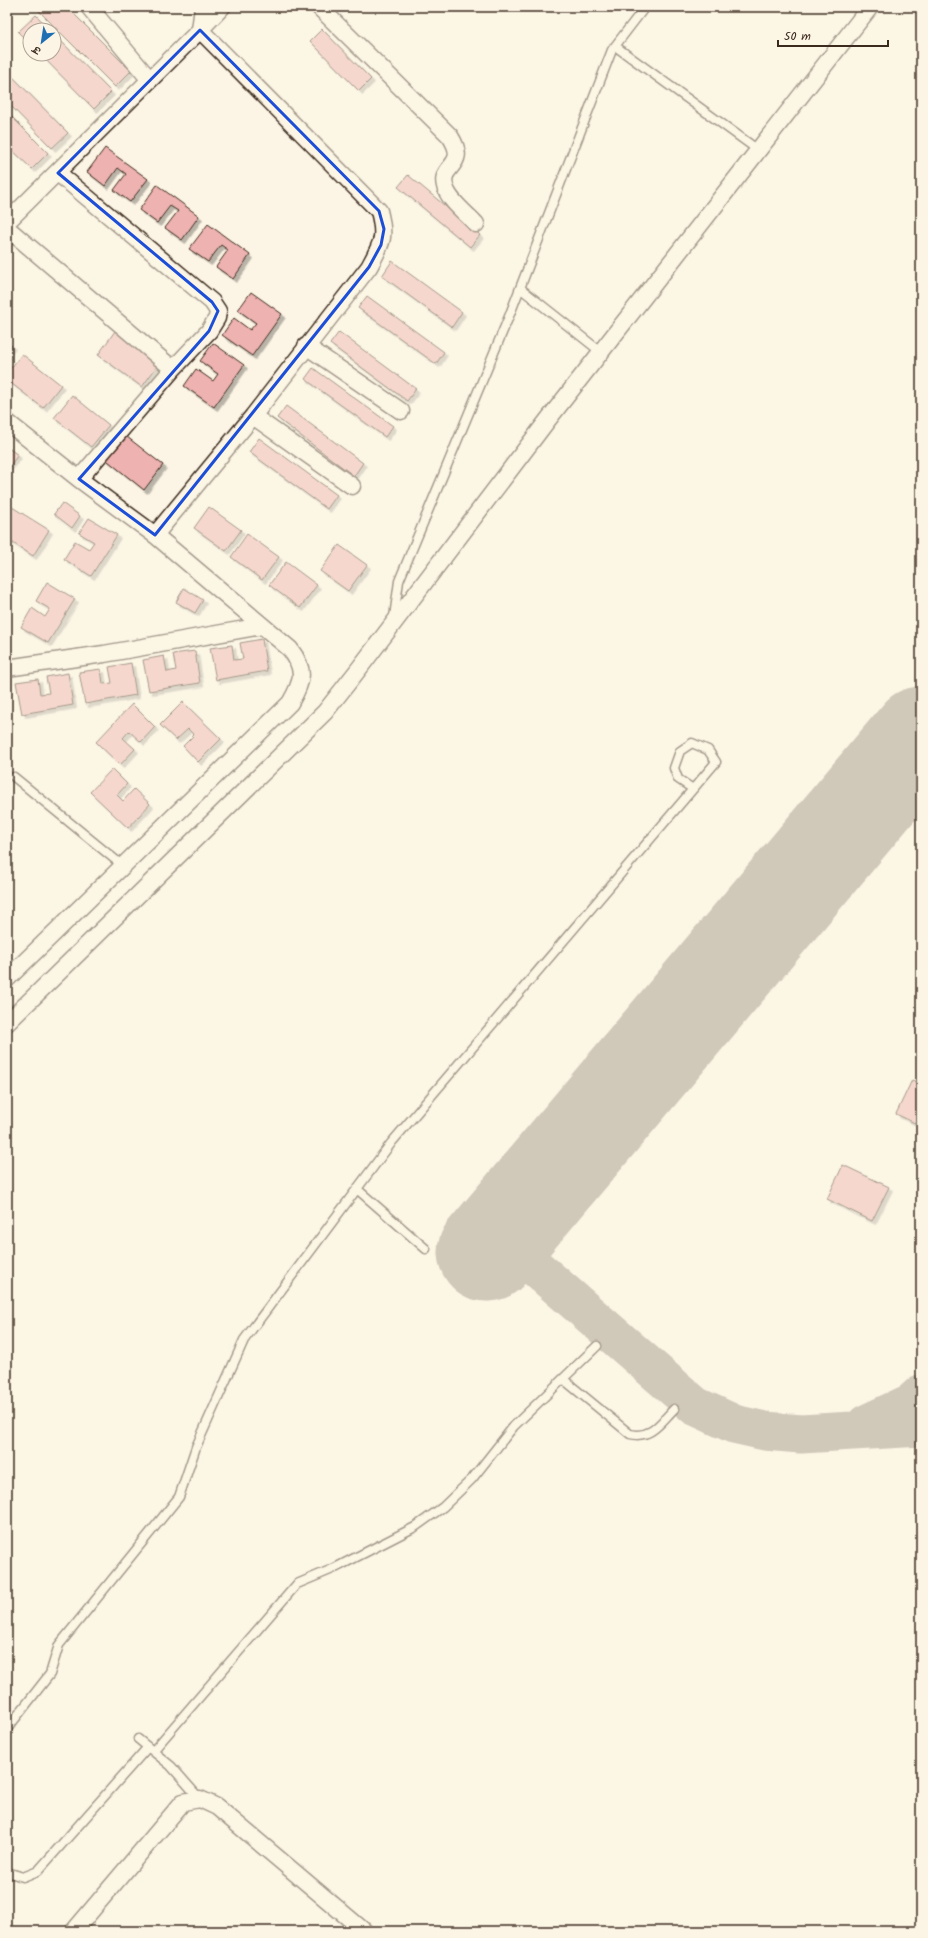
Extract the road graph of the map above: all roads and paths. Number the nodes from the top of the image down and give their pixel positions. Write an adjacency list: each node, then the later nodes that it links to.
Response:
1 (89, 7): 9 (street)
2 (203, 7): 7 (street)
3 (222, 7): 7 (street)
4 (319, 7): 13 (street)
5 (645, 7): 8 (lane)
6 (870, 7): 10 (street)
7 (200, 30): 9 (street); 16 (street)
8 (615, 46): 10 (lane); 15 (lane)
9 (150, 80): 11 (street)
10 (758, 150): 17 (street)
11 (58, 173): 12 (street); 18 (street)
12 (7, 222)
13 (476, 224)
14 (7, 228): 18 (street)
15 (520, 288): 17 (lane); 25 (lane)
16 (306, 346): 19 (street); 20 (street)
17 (601, 352): 25 (street)
18 (173, 369): 22 (street)
19 (401, 411)
20 (253, 416): 23 (street); 24 (street)
21 (7, 422): 22 (street)
22 (79, 479): 24 (street)
23 (352, 486)
24 (155, 536): 26 (street)
25 (394, 624): 32 (street)
26 (262, 626): 27 (street); 30 (street)
27 (7, 668)
28 (14, 777): 30 (lane)
29 (694, 789): 29 (lane); 33 (lane)
30 (123, 866): 31 (street)
31 (7, 979)
32 (7, 1023)
33 (356, 1189): 34 (lane); 38 (lane)
34 (426, 1249)
35 (597, 1346): 36 (lane)
36 (563, 1379): 37 (lane); 40 (lane)
37 (674, 1409)
38 (7, 1729)
39 (138, 1739): 40 (lane)
40 (150, 1749): 41 (lane); 42 (lane)
41 (200, 1799): 43 (street); 44 (street)
42 (7, 1872)
43 (74, 1931)
44 (364, 1931)

